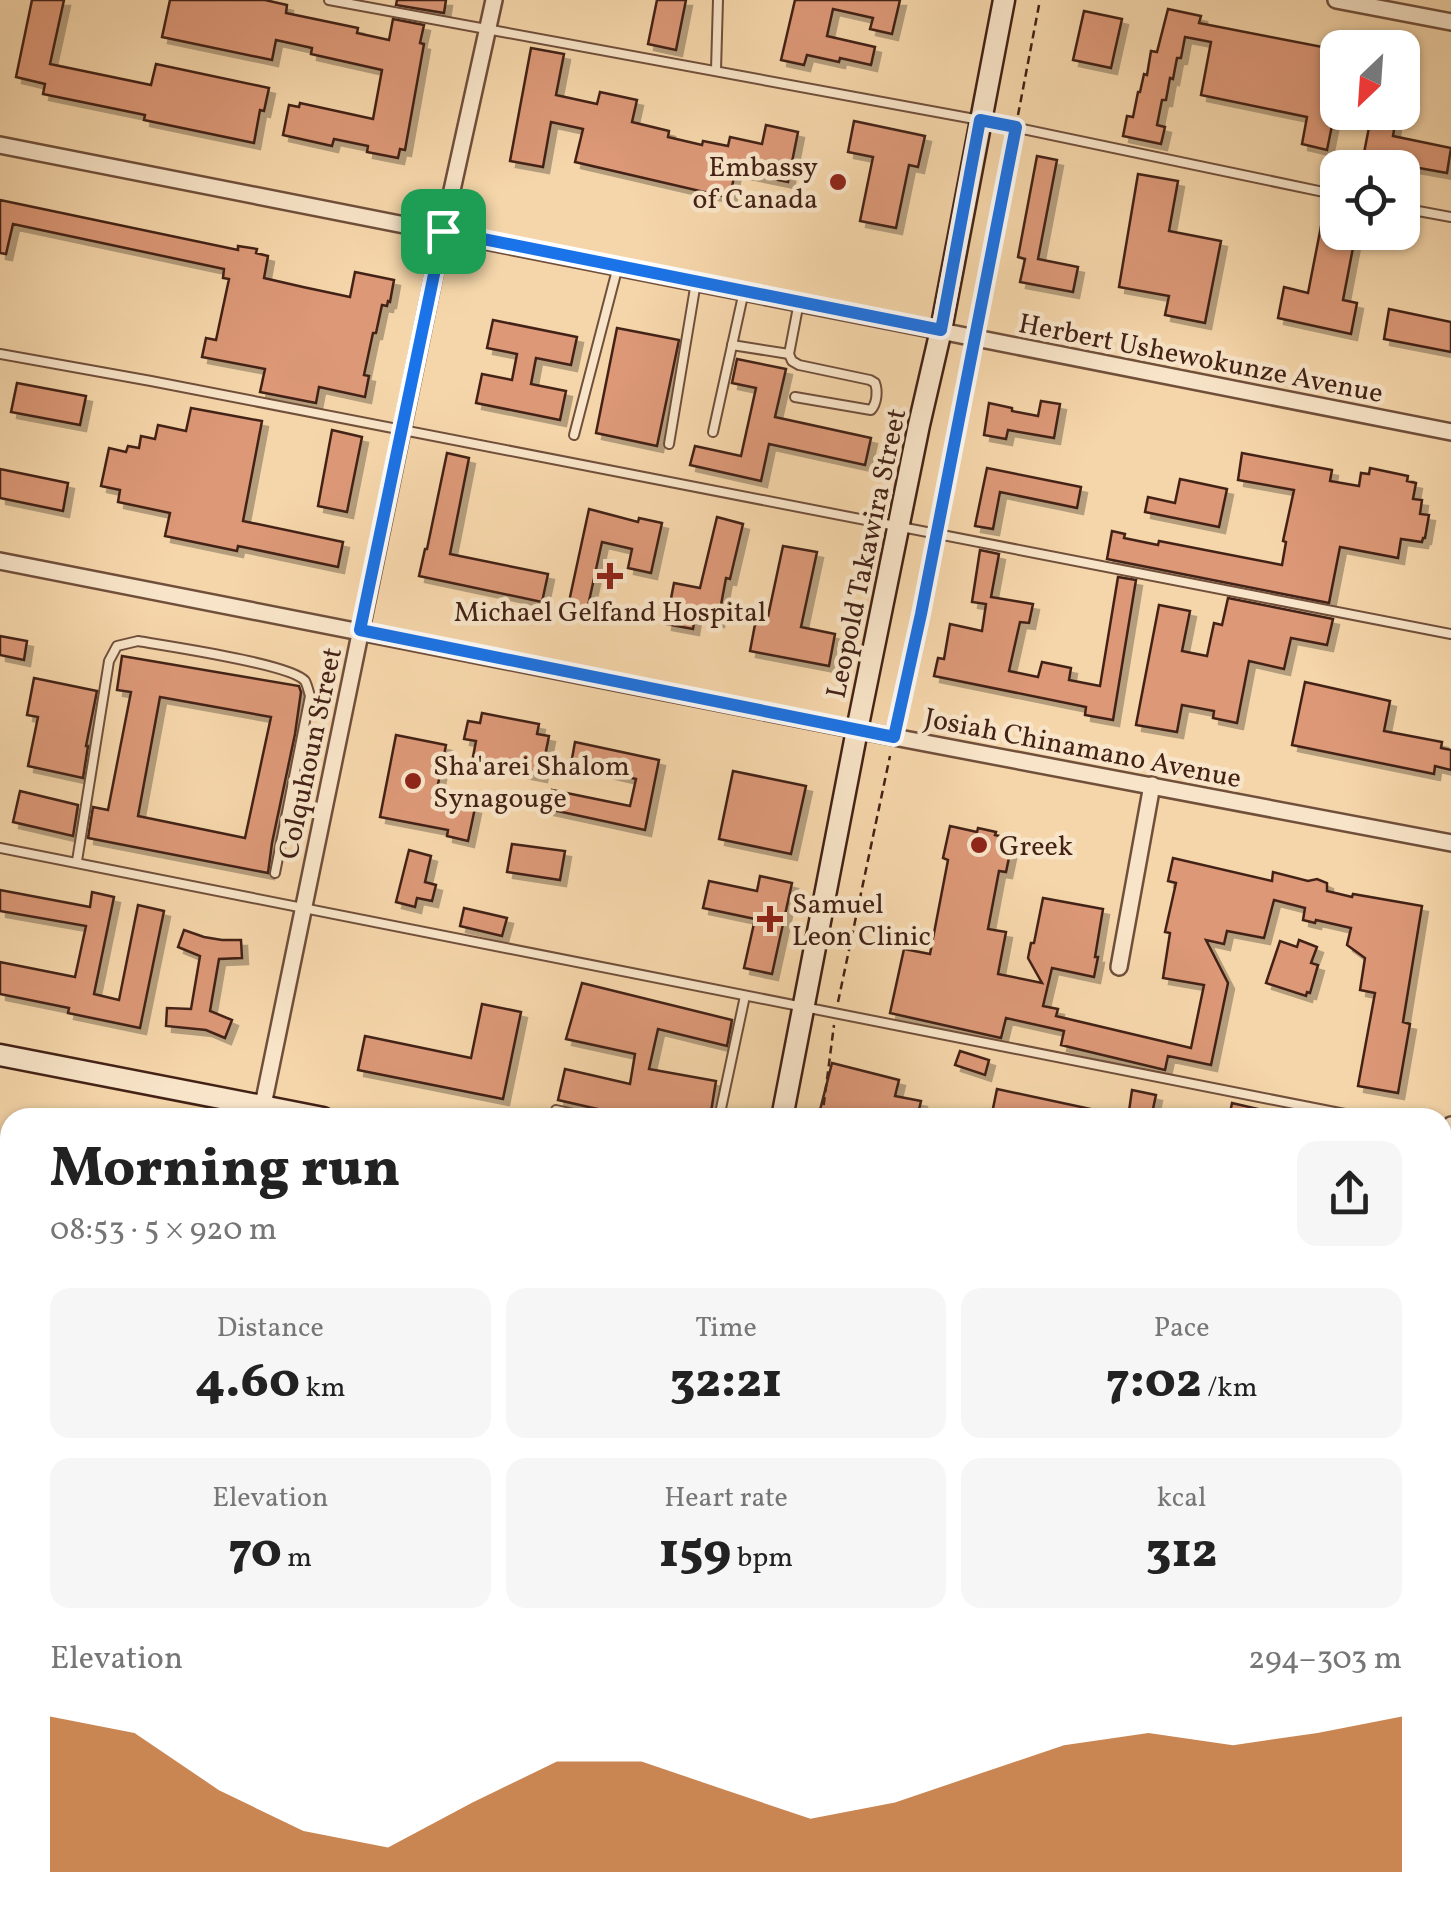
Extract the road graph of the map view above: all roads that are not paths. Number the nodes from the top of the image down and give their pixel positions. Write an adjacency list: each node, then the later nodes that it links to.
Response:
1 (330, 0): 7 (lane)
2 (494, 0): 7 (street, Colquhoun Street)
3 (718, 0): 8 (lane)
4 (1004, 0): 9 (main road, Leopold Takawira Street)
5 (1336, 0): 6 (street)
6 (1451, 22)
7 (488, 28): 8 (lane); 14 (street, Colquhoun Street)
8 (716, 70): 9 (lane)
9 (980, 120): 11 (lane); 19 (main road, Leopold Takawira Street)
10 (0, 145): 14 (street, Herbert Ushewokunze Avenue)
11 (1320, 192)
12 (1420, 211): 13 (lane)
13 (1451, 217)
14 (443, 231): 15 (street, Herbert Ushewokunze Avenue); 24 (street, Colquhoun Street)
15 (618, 266): 16 (street, Herbert Ushewokunze Avenue); 27 (lane)
16 (696, 282): 17 (street, Herbert Ushewokunze Avenue); 28 (lane)
17 (744, 291): 18 (street, Herbert Ushewokunze Avenue); 20 (lane)
18 (799, 302): 19 (street, Herbert Ushewokunze Avenue); 22 (lane)
19 (941, 330): 26 (street, Herbert Ushewokunze Avenue); 29 (main road, Leopold Takawira Street)
20 (732, 344): 22 (lane); 25 (lane)
21 (0, 354): 24 (lane)
22 (789, 354): 23 (lane)
23 (795, 398)
24 (402, 430): 29 (lane); 31 (street, Colquhoun Street)
25 (713, 432)
26 (1451, 432)
27 (574, 435)
28 (668, 444)
29 (899, 526): 32 (lane); 33 (main road, Leopold Takawira Street)
30 (0, 561): 31 (street, Josiah Chinamano Avenue)
31 (360, 630): 33 (street, Josiah Chinamano Avenue); 39 (street, Colquhoun Street)
32 (1451, 634)
33 (857, 730): 34 (street, Josiah Chinamano Avenue); 42 (main road, Leopold Takawira Street)
34 (1152, 784): 35 (street, Josiah Chinamano Avenue); 40 (street)
35 (1451, 843)
36 (0, 848): 37 (lane)
37 (77, 861): 38 (lane); 39 (lane)
38 (276, 873)
39 (303, 908): 41 (lane); 44 (street, Colquhoun Street)
40 (1119, 967)
41 (745, 996): 42 (lane); 46 (lane)
42 (802, 1008): 47 (main road, Leopold Takawira Street); 48 (lane)
43 (0, 1055): 44 (main road)
44 (264, 1106): 45 (main road)
45 (274, 1108)
46 (721, 1108)
47 (784, 1108)
48 (1314, 1108)

